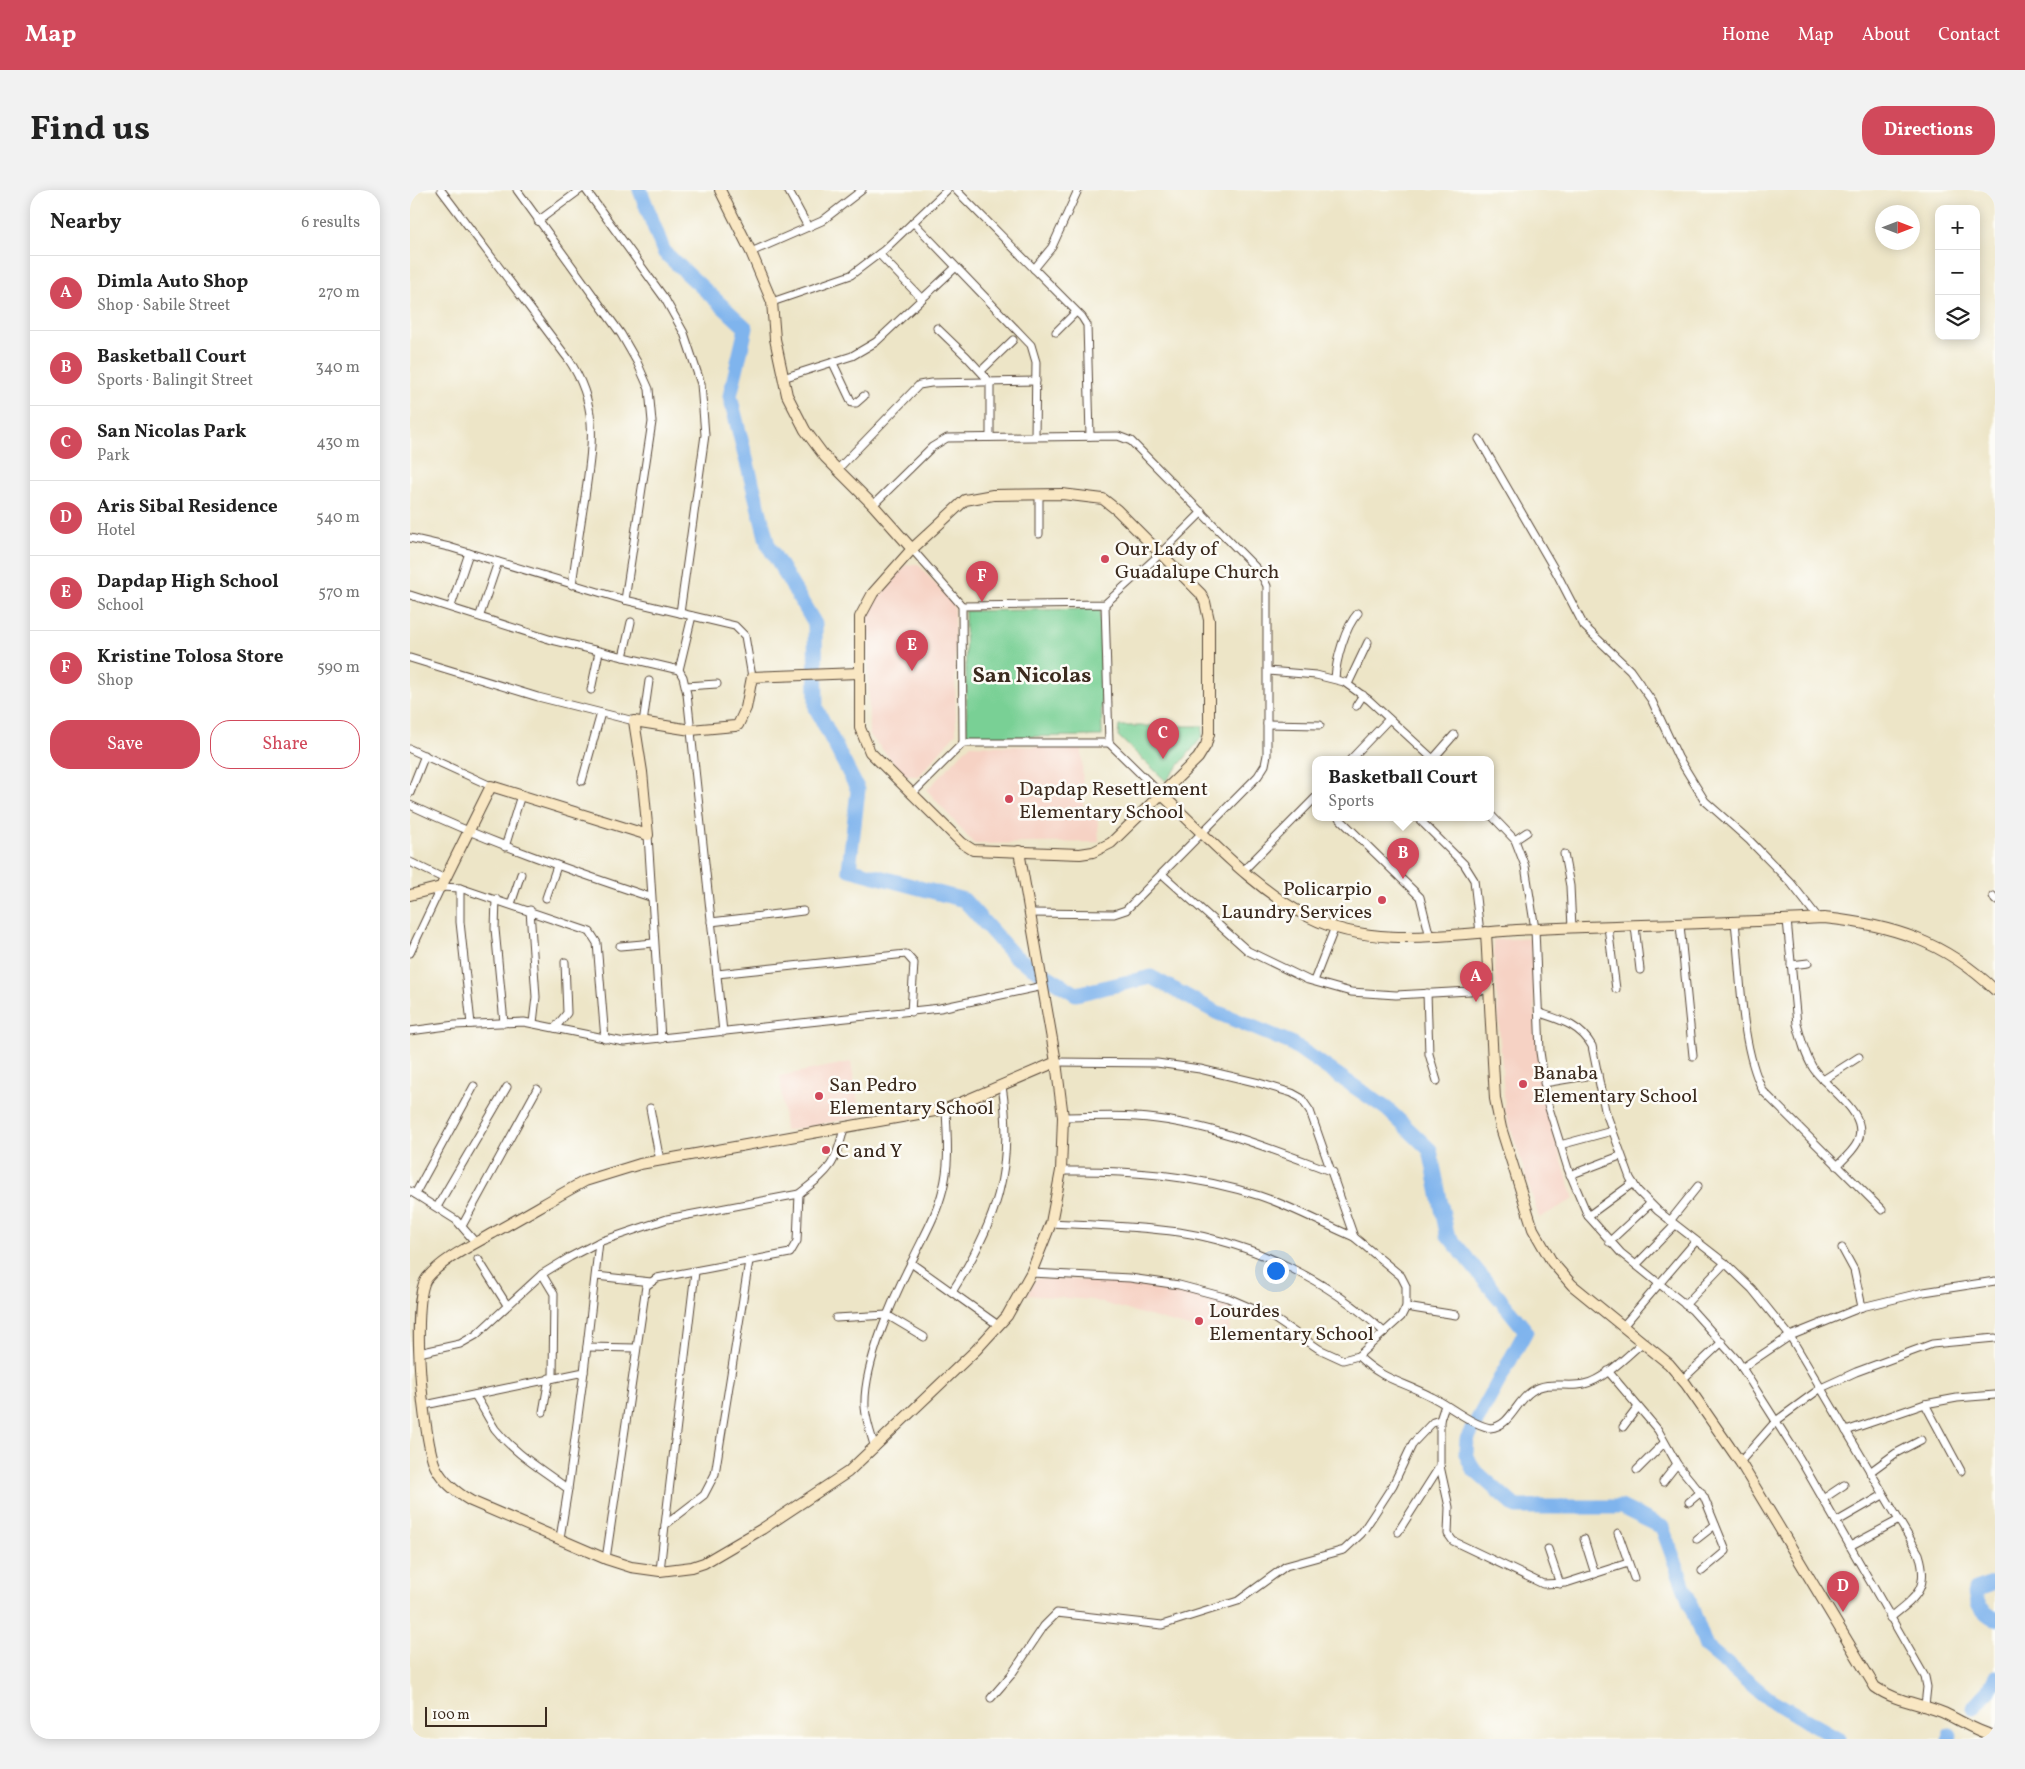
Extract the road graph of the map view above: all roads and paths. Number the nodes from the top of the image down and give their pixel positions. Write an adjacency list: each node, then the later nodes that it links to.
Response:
1 (441, 190): 44 (street)
2 (517, 190): 11 (street)
3 (580, 190): 11 (street)
4 (586, 190): 50 (street)
5 (720, 190): 14 (street)
6 (788, 190): 13 (street)
7 (862, 190): 13 (street)
8 (947, 190): 12 (street)
9 (956, 190): 17 (street)
10 (1078, 190): 17 (street)
11 (538, 221): 46 (street)
12 (914, 222): 15 (street); 16 (street)
13 (808, 227): 14 (street)
14 (751, 252): 19 (street)
15 (879, 254): 18 (street); 19 (street)
16 (955, 268): 18 (street); 27 (street)
17 (1034, 269): 20 (street)
18 (922, 299): 24 (street)
19 (772, 302): 26 (street)
20 (1076, 312): 22 (street); 31 (street)
21 (936, 328): 25 (street)
22 (1056, 332)
23 (1012, 340): 25 (street)
24 (833, 363): 26 (street); 29 (street)
25 (981, 371): 28 (street)
26 (783, 378): 34 (street)
27 (1036, 381): 28 (street); 30 (street)
28 (990, 382): 32 (street); 34 (street)
29 (864, 396)
30 (1035, 436): 31 (street); 32 (street)
31 (1090, 436): 37 (street)
32 (990, 437): 36 (street)
33 (1479, 439): 119 (street)
34 (837, 470): 36 (street)
35 (1039, 494): 38 (street); 40 (street); 42 (street)
36 (873, 505): 40 (street)
37 (1202, 512): 42 (street); 60 (street)
38 (1039, 534)
39 (410, 538): 41 (street)
40 (912, 549): 49 (street); 61 (street)
41 (469, 553): 43 (street); 48 (street)
42 (1160, 554): 47 (street); 89 (street)
43 (498, 562): 44 (street); 52 (street)
44 (572, 585): 46 (street)
45 (410, 595): 48 (street)
46 (625, 600): 50 (street)
47 (1105, 604): 49 (street); 79 (street)
48 (451, 606): 52 (street)
49 (962, 606): 78 (street)
50 (680, 613): 53 (street)
51 (1358, 613): 63 (street)
52 (480, 615): 56 (street)
53 (692, 616): 59 (street); 62 (street)
54 (631, 622): 57 (street)
55 (1368, 642): 66 (street)
56 (599, 652): 57 (street); 68 (street)
57 (623, 656): 59 (street)
58 (410, 658): 71 (street)
59 (679, 670): 67 (street)
60 (1268, 671): 63 (street); 74 (street)
61 (859, 673): 62 (street); 88 (street)
62 (752, 677): 76 (street)
63 (1334, 679): 66 (street)
64 (649, 681): 73 (street)
65 (717, 684): 67 (street)
66 (1348, 684): 69 (street)
67 (686, 686): 76 (street)
68 (591, 690)
69 (1363, 695): 70 (street); 72 (street)
70 (1356, 706)
71 (601, 713): 73 (street); 85 (street)
72 (1389, 719): 82 (street); 83 (street)
73 (638, 722): 76 (street); 99 (street)
74 (1267, 724): 75 (street); 97 (street)
75 (1320, 726)
76 (691, 730): 121 (street)
77 (1454, 735): 84 (street)
78 (963, 743): 79 (street); 88 (street)
79 (1108, 743): 89 (street)
80 (410, 749): 81 (street)
81 (425, 755): 86 (street); 87 (street)
82 (1356, 756)
83 (1430, 756)
84 (1437, 756)
85 (582, 781)
86 (491, 786): 90 (street); 96 (street)
87 (410, 793)
88 (912, 794): 102 (street)
89 (1161, 794): 97 (street); 102 (street)
90 (522, 795): 99 (street); 101 (street)
91 (1312, 801): 106 (street)
92 (410, 805): 96 (street)
93 (1494, 818): 100 (street)
94 (1342, 821): 130 (street)
95 (1421, 821): 129 (street)
96 (467, 832): 101 (street); 109 (street)
97 (1203, 832): 106 (street); 108 (street)
98 (1527, 832): 100 (street)
99 (648, 834): 112 (street)
100 (1515, 840): 128 (street)
101 (505, 847): 105 (street)
102 (1019, 851): 118 (street)
103 (1564, 854): 127 (street)
104 (410, 862): 109 (street)
105 (557, 866): 112 (street); 113 (street)
106 (1244, 871): 125 (street)
107 (521, 874): 115 (street)
108 (1162, 874): 118 (street); 139 (street)
109 (443, 883): 110 (street); 111 (street); 133 (street)
110 (460, 888): 114 (street); 148 (street)
111 (410, 895)
112 (650, 897): 131 (street)
113 (546, 898)
114 (496, 899): 115 (street); 147 (street)
115 (511, 904): 116 (street)
116 (530, 910): 149 (street); 154 (street)
117 (803, 911): 121 (street)
118 (1030, 912): 140 (street)
119 (1819, 919): 120 (street); 141 (street)
120 (1787, 920): 122 (street); 136 (street)
121 (711, 922): 138 (street)
122 (1735, 922): 123 (street); 174 (street)
123 (1680, 925): 124 (street); 155 (street)
124 (1636, 926): 126 (street); 137 (street)
125 (1335, 927): 130 (street); 139 (street)
126 (1608, 927): 127 (street); 142 (street)
127 (1572, 928): 128 (street)
128 (1535, 929): 129 (street); 146 (street)
129 (1483, 933): 130 (street); 143 (street)
130 (1430, 937)
131 (654, 943): 132 (street); 153 (street)
132 (620, 946)
133 (410, 953)
134 (565, 962): 150 (street)
135 (1808, 963): 136 (street)
136 (1792, 965): 159 (street)
137 (1640, 970)
138 (716, 974): 145 (street); 152 (street)
139 (1314, 981): 144 (street)
140 (1042, 982): 145 (street); 157 (street)
141 (1993, 984)
142 (1616, 989)
143 (1488, 990): 144 (street); 216 (street)
144 (1427, 993): 160 (street)
145 (911, 1012): 152 (street)
146 (1540, 1013): 158 (street); 161 (street)
147 (504, 1023): 148 (street); 149 (street)
148 (471, 1024): 151 (street)
149 (533, 1024): 150 (street)
150 (555, 1028): 154 (street)
151 (410, 1031)
152 (723, 1032): 153 (street)
153 (661, 1038): 154 (street)
154 (605, 1039)
155 (1693, 1056)
156 (1859, 1057): 159 (street)
157 (1056, 1062): 163 (street); 168 (street); 176 (street)
158 (1598, 1074): 161 (street); 170 (street)
159 (1823, 1080): 174 (street)
160 (1437, 1081)
161 (1544, 1083): 171 (street)
162 (474, 1086): 180 (street)
163 (1002, 1086): 167 (street); 207 (street)
164 (506, 1087): 183 (street)
165 (538, 1089): 188 (street)
166 (650, 1108): 173 (street)
167 (946, 1109): 169 (street); 197 (street)
168 (1064, 1117): 175 (street); 176 (street)
169 (844, 1128): 173 (street); 181 (street)
170 (1612, 1131): 171 (street); 172 (street)
171 (1560, 1145): 177 (street)
172 (1620, 1156): 177 (street); 178 (street)
173 (660, 1161): 193 (street)
174 (1837, 1166): 184 (street)
175 (1061, 1170): 186 (street); 189 (street)
176 (1333, 1172): 189 (street)
177 (1570, 1175): 185 (street)
178 (1633, 1183): 182 (street); 185 (street)
179 (1698, 1186): 187 (street)
180 (412, 1192): 183 (street)
181 (799, 1194): 190 (street); 196 (street)
182 (1650, 1204): 187 (street); 191 (street)
183 (437, 1206): 188 (street)
184 (1882, 1210)
185 (1588, 1216): 191 (street)
186 (1051, 1223): 201 (street); 217 (street)
187 (1672, 1223): 192 (street); 199 (street)
188 (462, 1226): 193 (street)
189 (1354, 1237): 210 (street)
190 (600, 1242): 202 (street); 203 (street)
191 (1609, 1242): 199 (street)
192 (1696, 1242): 198 (street); 206 (street)
193 (476, 1243): 225 (street)
194 (1842, 1248): 211 (street)
195 (478, 1259): 208 (street)
196 (749, 1261): 200 (street); 262 (street)
197 (911, 1263): 207 (street); 213 (street)
198 (1725, 1263): 209 (street); 218 (street)
199 (1636, 1265): 206 (street)
200 (695, 1272): 205 (street); 262 (street)
201 (1031, 1273): 215 (street); 226 (street)
202 (542, 1274): 208 (street); 230 (street)
203 (596, 1276): 205 (street); 223 (street)
204 (1995, 1281): 211 (street)
205 (651, 1282): 224 (street)
206 (1661, 1284): 209 (street); 216 (street)
207 (952, 1292): 215 (street)
208 (507, 1305): 225 (street)
209 (1685, 1305): 222 (street)
210 (1406, 1307): 212 (street); 217 (street)
211 (1862, 1307): 218 (street)
212 (1456, 1315)
213 (887, 1316): 214 (street); 219 (street); 246 (street)
214 (836, 1318)
215 (998, 1325): 246 (street)
216 (1624, 1326): 221 (street)
217 (1384, 1332): 226 (street)
218 (1790, 1336): 227 (street); 232 (street)
219 (924, 1337)
220 (1995, 1338): 232 (street)
221 (1644, 1342): 228 (street); 231 (street)
222 (1722, 1342): 227 (street); 231 (street)
223 (587, 1347): 224 (street); 229 (street)
224 (636, 1348): 271 (street)
225 (419, 1352): 236 (street)
226 (1358, 1356): 237 (street)
227 (1742, 1368): 241 (street)
228 (1608, 1371): 237 (street); 238 (street)
229 (584, 1372): 230 (street); 255 (street)
230 (551, 1378): 233 (street); 239 (street)
231 (1682, 1380): 247 (street)
232 (1822, 1388): 241 (street); 243 (street)
233 (475, 1395): 236 (street); 255 (street)
234 (1995, 1395): 235 (street)
235 (1925, 1404): 243 (street); 251 (street)
236 (425, 1405): 266 (street)
237 (1445, 1405): 240 (street)
238 (1638, 1407): 242 (street); 245 (street)
239 (543, 1412)
240 (1440, 1420): 249 (street); 279 (street)
241 (1776, 1421): 247 (street); 258 (street)
242 (1623, 1427)
243 (1846, 1431): 252 (street)
244 (1921, 1440): 252 (street)
245 (1664, 1443): 248 (street); 250 (street)
246 (875, 1448): 273 (street)
247 (1740, 1462): 280 (street)
248 (1677, 1464): 253 (street); 256 (street)
249 (1440, 1466): 264 (street); 277 (street)
250 (1637, 1470)
251 (1961, 1471)
252 (1870, 1472): 257 (street)
253 (1663, 1482)
254 (1844, 1485): 258 (street)
255 (568, 1489): 266 (street)
256 (1701, 1492): 259 (street); 263 (street)
257 (1884, 1495): 260 (street); 261 (street)
258 (1823, 1499): 261 (street)
259 (1689, 1502)
260 (1898, 1520): 269 (street); 278 (street)
261 (1836, 1522): 269 (street)
262 (665, 1525): 273 (street)
263 (1715, 1525): 267 (street); 274 (street)
264 (1398, 1532)
265 (1618, 1533): 272 (street)
266 (560, 1538): 271 (street)
267 (1697, 1539)
268 (1584, 1540): 275 (street)
269 (1850, 1546): 278 (street)
270 (1548, 1549): 277 (street)
271 (606, 1559): 273 (street)
272 (1628, 1564): 275 (street); 276 (street)
273 (660, 1571)
274 (1702, 1571)
275 (1595, 1574): 277 (street)
276 (1634, 1578)
277 (1560, 1584)
278 (1890, 1618): 280 (street)
279 (991, 1698)
280 (1925, 1706): 281 (street)
281 (1995, 1736)

